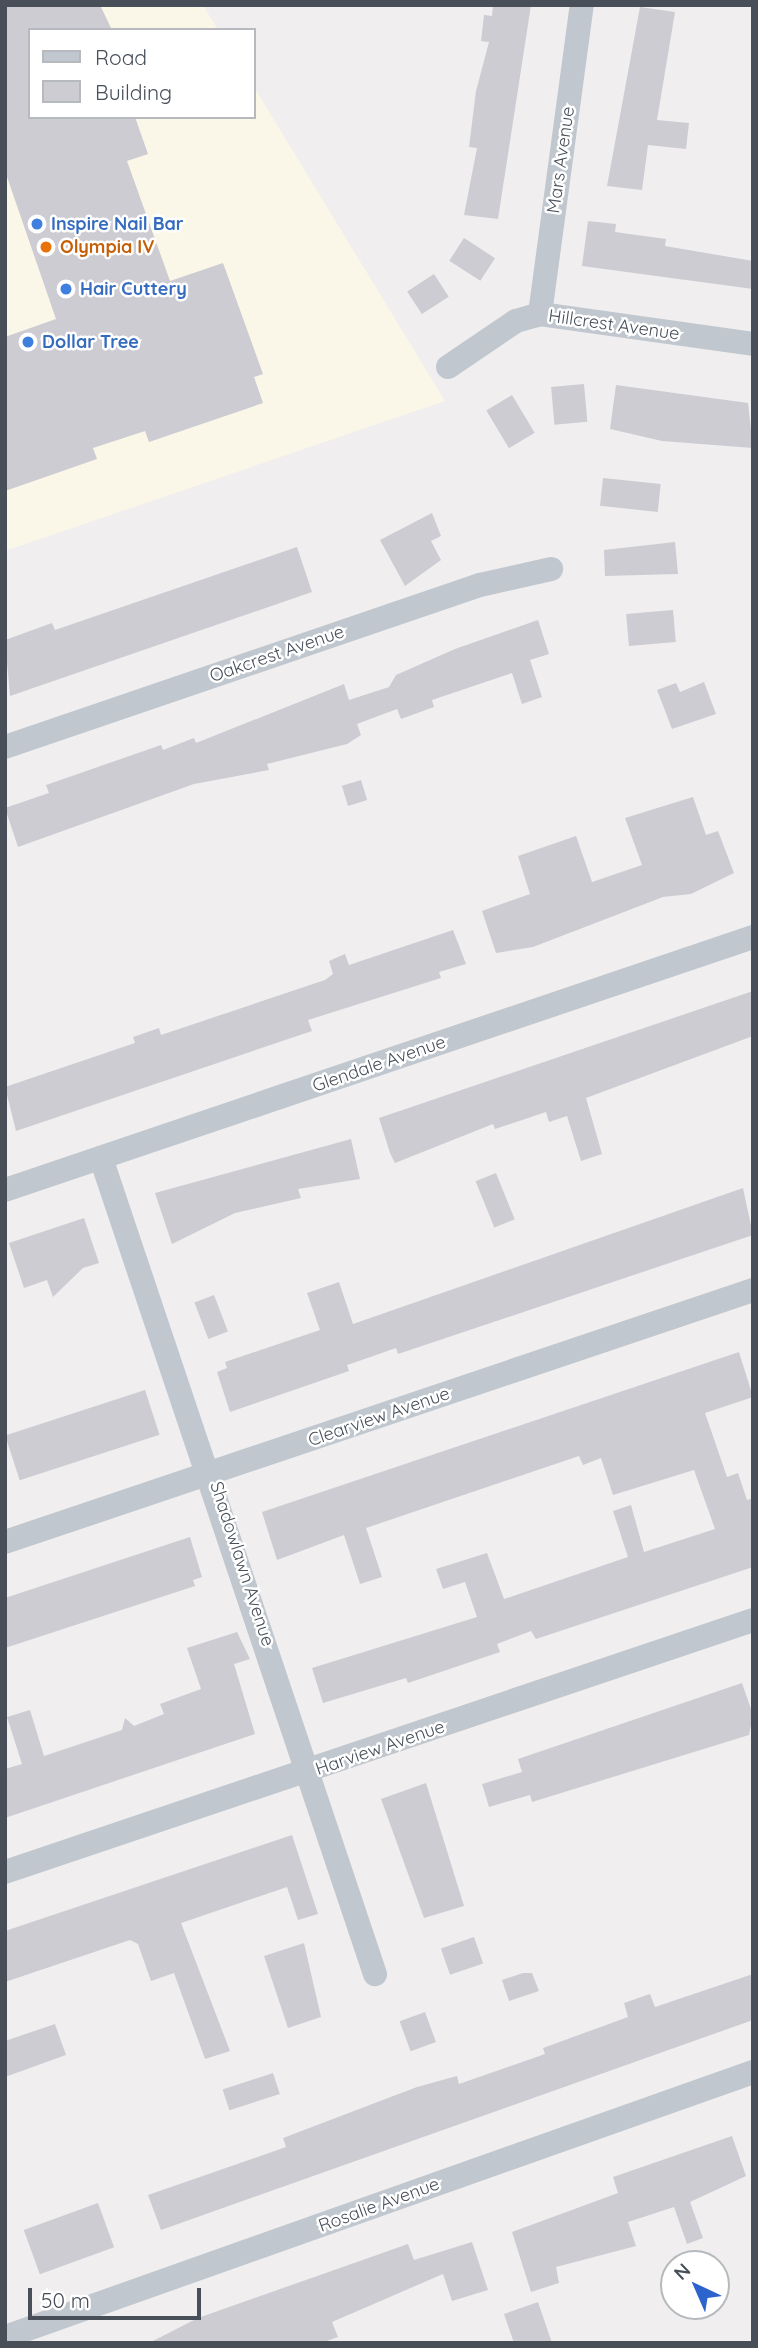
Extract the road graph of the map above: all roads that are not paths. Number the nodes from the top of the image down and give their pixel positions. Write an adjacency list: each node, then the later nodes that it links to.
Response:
1 (582, 5): 2 (street, Mars Avenue)
2 (540, 314): 3 (street, Hillcrest Avenue); 4 (street, Hillcrest Avenue)
3 (753, 344)
4 (448, 367)
5 (551, 569): 6 (street, Oakcrest Avenue)
6 (5, 747)
7 (753, 937): 8 (street, Glendale Avenue)
8 (101, 1158): 9 (street, Glendale Avenue); 11 (street, Shadowlawn Avenue)
9 (5, 1190)
10 (753, 1290): 11 (street, Clearview Avenue)
11 (212, 1474): 12 (street, Clearview Avenue); 14 (street, Shadowlawn Avenue)
12 (5, 1542)
13 (753, 1620): 14 (street, Harview Avenue)
14 (309, 1772): 15 (street, Harview Avenue); 16 (street, Shadowlawn Avenue)
15 (5, 1872)
16 (375, 1974)
17 (753, 2073): 18 (street, Rosalie Avenue)
18 (5, 2337)

